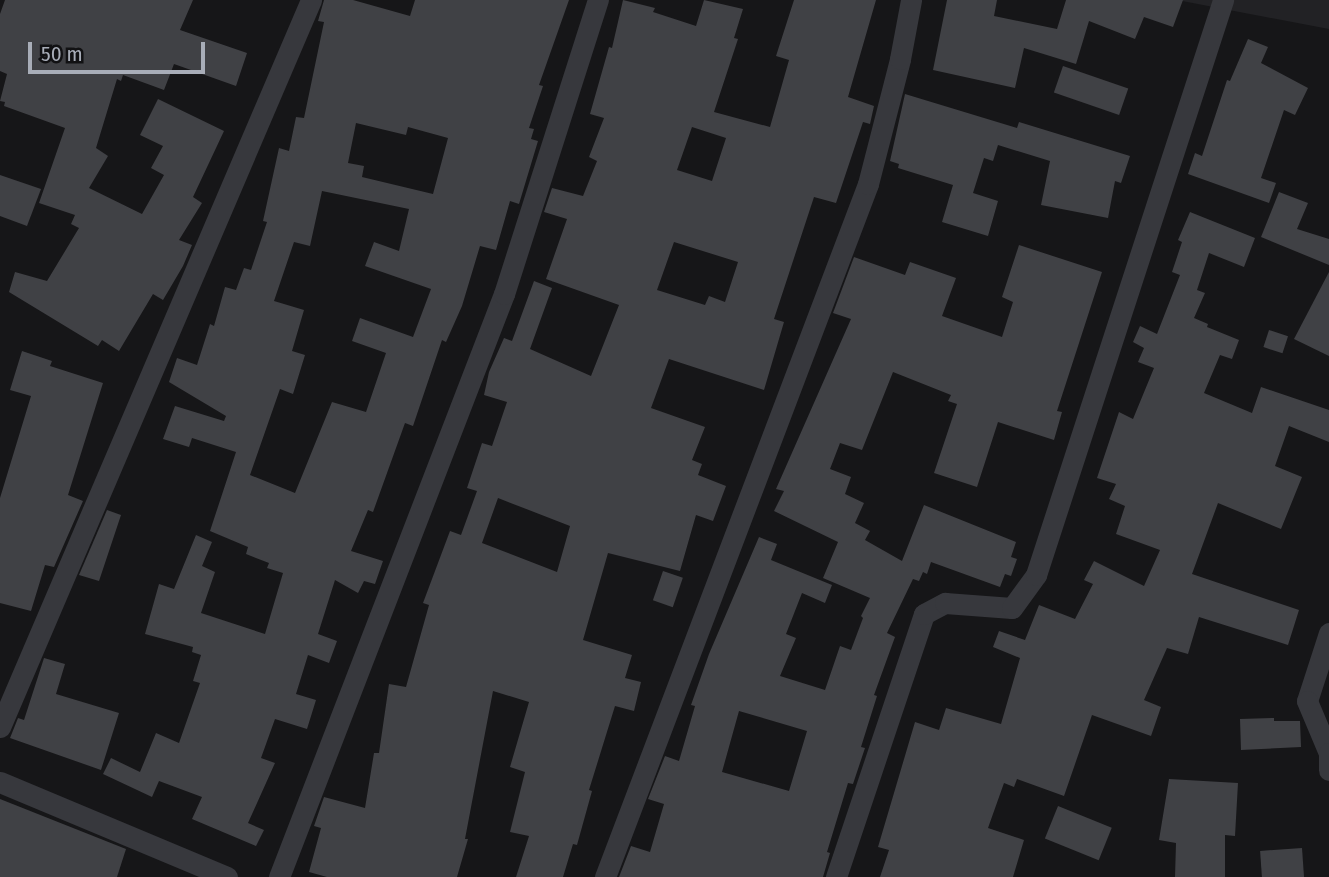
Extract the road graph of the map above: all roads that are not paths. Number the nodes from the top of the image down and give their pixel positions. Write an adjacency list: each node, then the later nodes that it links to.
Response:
1 (311, 0): 6 (street)
2 (598, 0): 10 (street)
3 (911, 0): 11 (street)
4 (1223, 0): 12 (street)
5 (1329, 633): 7 (street)
6 (0, 727)
7 (1329, 770)
8 (0, 782): 9 (street)
9 (227, 877)
10 (279, 877)
11 (605, 877)
12 (836, 877)

